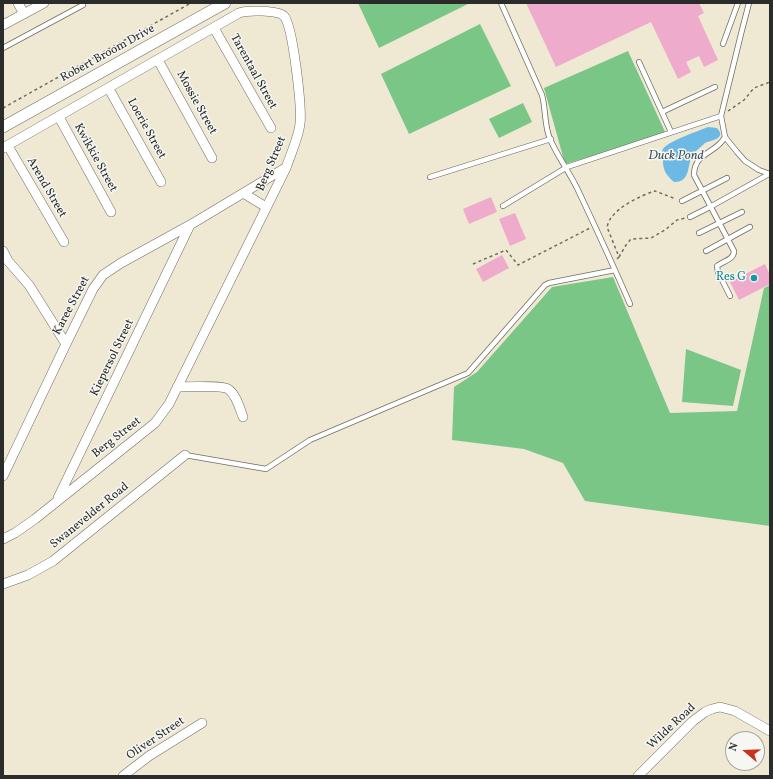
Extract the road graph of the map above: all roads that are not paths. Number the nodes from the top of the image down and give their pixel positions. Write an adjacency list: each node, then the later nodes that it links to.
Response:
1 (18, 3): 8 (street)
2 (44, 3): 8 (street)
3 (225, 3): 20 (street, Robert Broom Drive)
4 (501, 3): 24 (lane)
5 (738, 3): 11 (lane)
6 (749, 3): 18 (lane)
7 (83, 5): 12 (lane)
8 (24, 14): 9 (street)
9 (3, 25)
10 (214, 28): 13 (street, Berg Street); 21 (street, Tarentaal Street); 27 (street, Berg Street)
11 (723, 44)
12 (3, 48)
13 (158, 60): 16 (street, Berg Street); 26 (street, Mossie Street)
14 (639, 62): 17 (lane)
15 (715, 87): 17 (lane)
16 (109, 89): 19 (street, Berg Street); 32 (street, Loerie Street)
17 (662, 112): 22 (lane)
18 (721, 116): 22 (lane); 23 (lane)
19 (59, 117): 25 (street, Berg Street); 39 (street, Kwikkie Street)
20 (3, 127)
21 (271, 128)
22 (671, 132): 28 (lane)
23 (724, 137): 29 (lane); 33 (lane)
24 (550, 139): 28 (lane); 30 (lane)
25 (6, 147): 47 (street, Arend Street)
26 (212, 158)
27 (286, 168): 34 (street, Karee Street); 37 (street, Berg Street)
28 (567, 168): 36 (lane); 51 (lane)
29 (770, 174): 38 (lane)
30 (430, 178)
31 (727, 178): 33 (lane)
32 (161, 182)
33 (702, 191): 35 (lane); 38 (lane)
34 (243, 193): 37 (street); 43 (street, Karee Street)
35 (682, 201)
36 (503, 206)
37 (266, 207): 55 (street, Berg Street)
38 (710, 207): 41 (lane); 42 (lane)
39 (111, 212)
40 (742, 212): 42 (lane)
41 (690, 217)
42 (719, 224): 45 (lane); 46 (lane)
43 (190, 225): 54 (street, Karee Street); 59 (street, Kiepersol Street)
44 (750, 227): 46 (lane)
45 (699, 233)
46 (727, 239): 49 (lane); 52 (lane)
47 (64, 242)
48 (3, 251): 50 (street)
49 (706, 251)
50 (6, 263): 54 (street)
51 (615, 270): 53 (lane); 57 (lane)
52 (730, 296)
53 (630, 304)
54 (66, 344): 58 (street, Karee Street)
55 (177, 387): 56 (street); 59 (street, Berg Street)
56 (243, 417)
57 (185, 455): 61 (street, Swanevelder Road)
58 (3, 476)
59 (56, 501): 60 (street, Berg Street)
60 (3, 539)
61 (3, 584)
62 (202, 723): 64 (street, Oliver Street)
63 (770, 731): 65 (street, Wilde Road)
64 (124, 776)
65 (638, 776)

